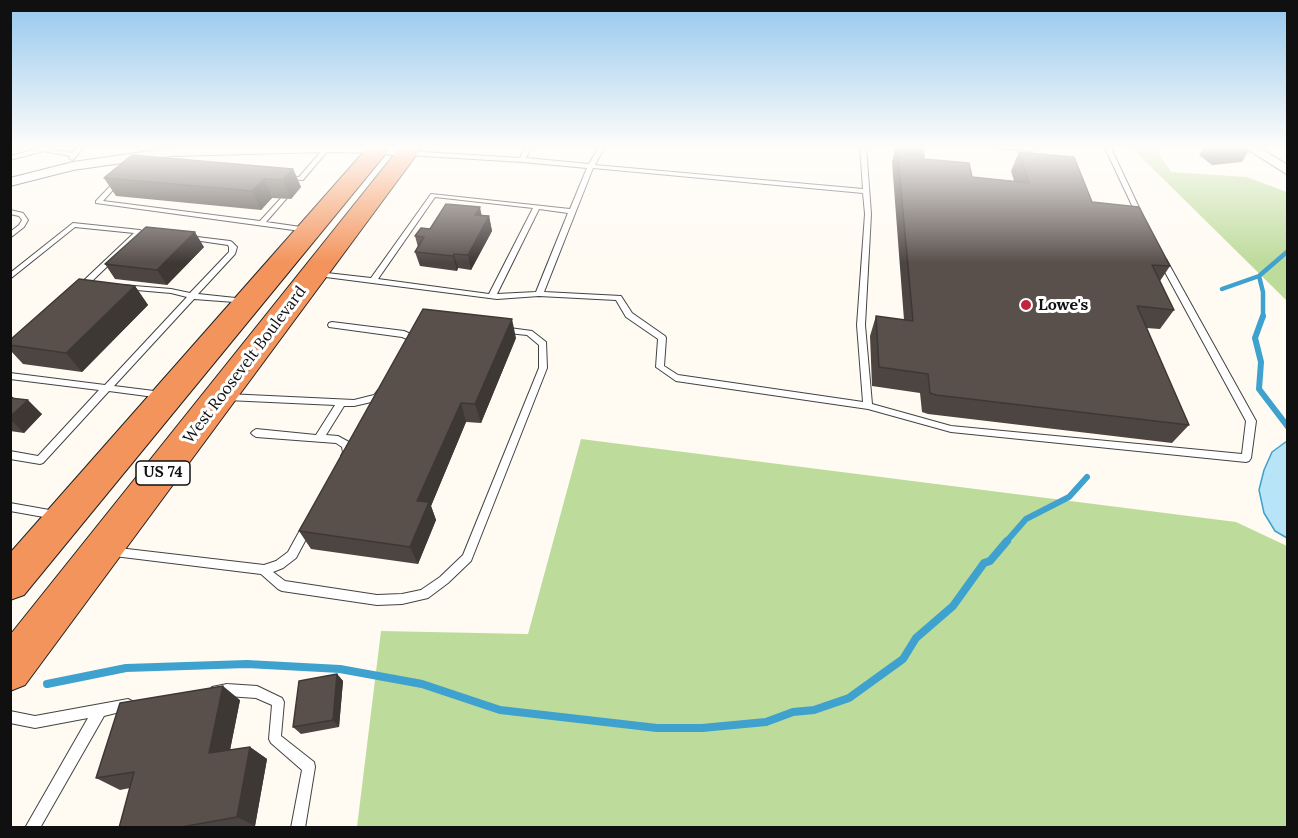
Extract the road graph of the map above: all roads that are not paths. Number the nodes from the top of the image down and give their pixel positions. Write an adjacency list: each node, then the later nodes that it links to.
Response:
1 (112, 185): 13 (lane)
2 (356, 185): 15 (highway, West Roosevelt Boulevard / US 74)
3 (370, 185): 21 (highway, West Roosevelt Boulevard / US 74)
4 (583, 185): 11 (lane)
5 (798, 185): 8 (lane)
6 (866, 185): 8 (lane)
7 (1125, 185): 14 (lane)
8 (866, 191): 43 (lane)
9 (284, 198): 13 (lane)
10 (537, 207): 11 (lane); 23 (lane); 30 (lane)
11 (572, 211): 28 (lane)
12 (10, 212): 18 (lane)
13 (261, 224): 15 (lane)
14 (1144, 226)
15 (310, 230): 31 (highway, West Roosevelt Boulevard / US 74)
16 (140, 232): 17 (lane); 22 (lane); 24 (lane)
17 (151, 233)
18 (10, 237)
19 (185, 237): 29 (lane)
20 (1161, 256): 43 (lane)
21 (314, 274): 23 (lane); 41 (highway, West Roosevelt Boulevard / US 74)
22 (10, 277)
23 (373, 281): 30 (lane)
24 (84, 284): 25 (lane); 27 (lane)
25 (95, 285)
26 (117, 287): 29 (lane)
27 (77, 291)
28 (539, 294): 30 (lane); 43 (lane)
29 (192, 296): 31 (lane); 39 (lane)
30 (492, 296)
31 (250, 302): 40 (highway, West Roosevelt Boulevard / US 74)
32 (332, 325): 35 (lane)
33 (420, 326): 35 (lane)
34 (486, 328): 52 (lane)
35 (410, 337): 36 (lane)
36 (407, 351)
37 (10, 376): 39 (lane)
38 (384, 388): 42 (lane)
39 (105, 390): 40 (lane); 46 (lane)
40 (170, 396): 50 (highway, West Roosevelt Boulevard / US 74); 54 (highway)
41 (222, 397): 42 (lane); 51 (highway, West Roosevelt Boulevard / US 74)
42 (342, 402): 45 (lane)
43 (868, 406)
44 (256, 433): 45 (lane)
45 (319, 438): 47 (lane)
46 (10, 454)
47 (342, 463)
48 (10, 507): 50 (lane)
49 (314, 514): 52 (lane)
50 (66, 517): 53 (highway, West Roosevelt Boulevard / US 74)
51 (102, 551): 52 (lane); 54 (highway, West Roosevelt Boulevard / US 74)
52 (264, 570)
53 (10, 582)
54 (17, 661)
55 (206, 693): 60 (lane)
56 (142, 702): 57 (lane)
57 (100, 710): 58 (lane); 59 (lane)
58 (10, 717)
59 (32, 828)
60 (298, 828)

